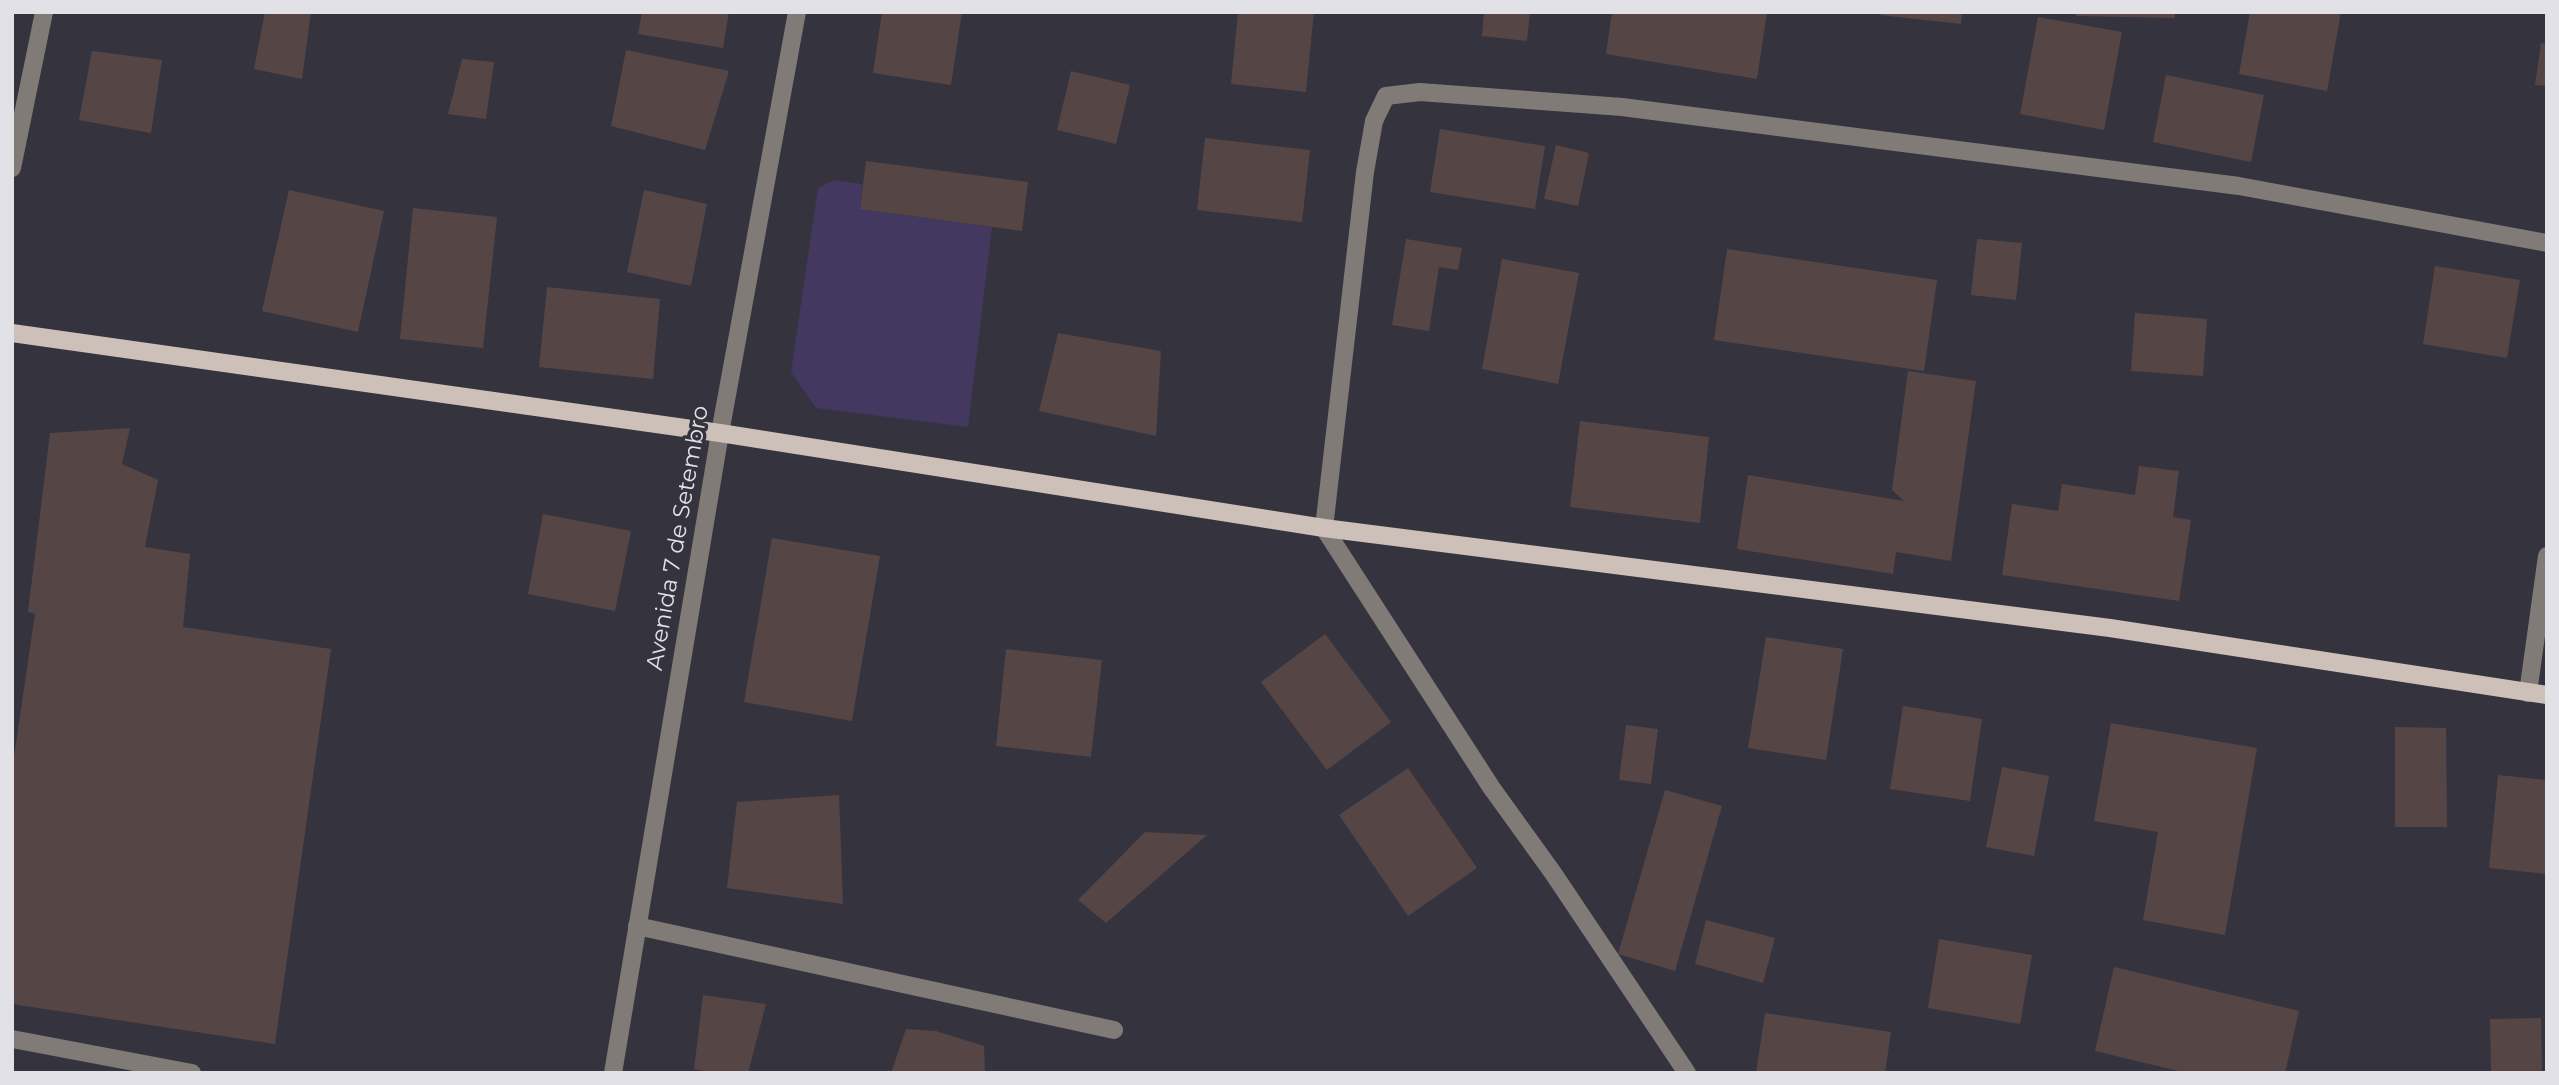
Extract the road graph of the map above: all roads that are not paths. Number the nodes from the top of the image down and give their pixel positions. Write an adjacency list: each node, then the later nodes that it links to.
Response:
1 (44, 12): 3 (street)
2 (797, 12): 6 (street, Avenida 7 de Setembro)
3 (12, 168)
4 (2547, 243): 7 (street)
5 (12, 333): 6 (main road)
6 (720, 433): 7 (main road); 11 (street, Avenida 7 de Setembro)
7 (1324, 528): 9 (main road); 16 (street)
8 (2547, 556): 9 (street)
9 (2528, 693): 10 (main road)
10 (2547, 695)
11 (637, 926): 12 (street); 15 (street, Avenida 7 de Setembro)
12 (1114, 1030)
13 (12, 1039): 14 (street)
14 (192, 1073)
15 (613, 1073)
16 (1687, 1073)

